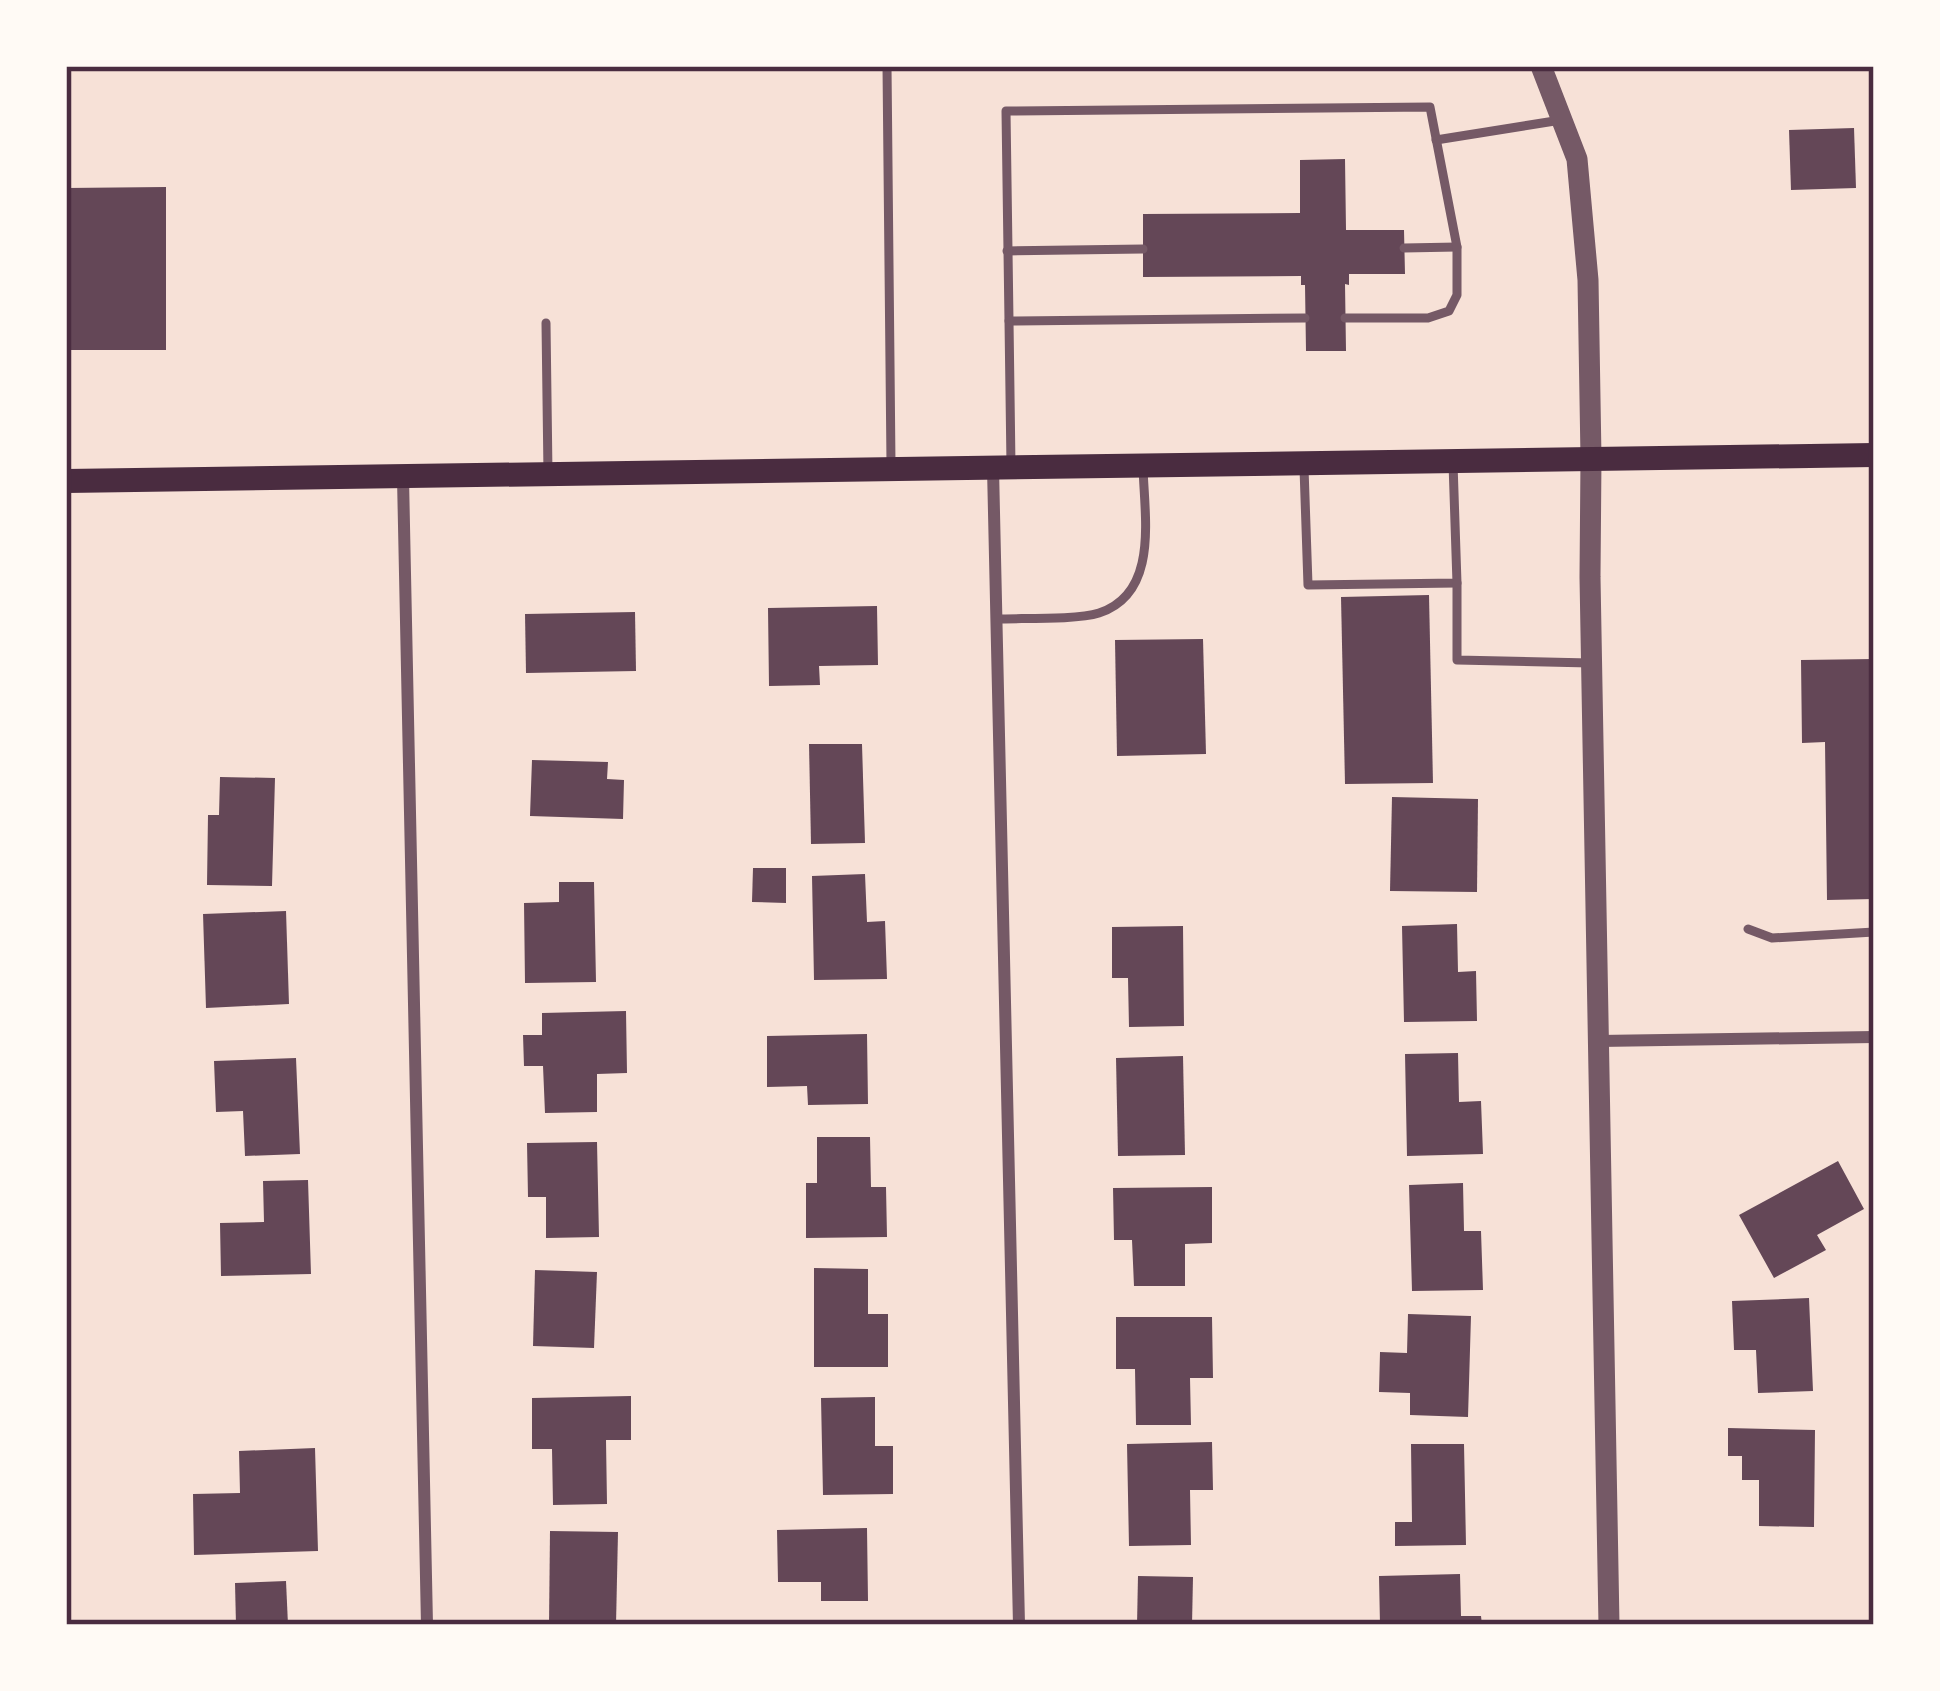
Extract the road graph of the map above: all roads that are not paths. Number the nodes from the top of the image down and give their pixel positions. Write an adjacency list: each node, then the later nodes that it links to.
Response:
1 (887, 66): 19 (lane)
2 (1540, 66): 3 (street)
3 (1562, 119): 4 (lane); 14 (street)
4 (1436, 140): 5 (lane); 8 (lane)
5 (1457, 247): 6 (lane); 10 (lane)
6 (1404, 248)
7 (1143, 249): 8 (lane)
8 (1007, 251): 11 (lane)
9 (1305, 318): 11 (lane)
10 (1345, 318)
11 (1009, 321): 18 (lane)
12 (546, 323): 20 (lane)
13 (1874, 454): 14 (main road)
14 (1591, 458): 15 (main road); 25 (street)
15 (1453, 460): 16 (main road); 23 (lane)
16 (1304, 463): 17 (main road); 23 (lane)
17 (1144, 466): 18 (main road); 24 (lane)
18 (1002, 469): 19 (main road); 24 (street)
19 (891, 470): 20 (main road)
20 (548, 475): 21 (main road)
21 (403, 478): 22 (main road); 30 (street)
22 (66, 482)
23 (1457, 583): 25 (lane)
24 (997, 619): 31 (street)
25 (1592, 663): 29 (street)
26 (1748, 929): 27 (lane)
27 (1874, 932)
28 (1874, 1037): 29 (street)
29 (1599, 1041): 32 (street)
30 (428, 1625)
31 (1019, 1625)
32 (1609, 1625)

